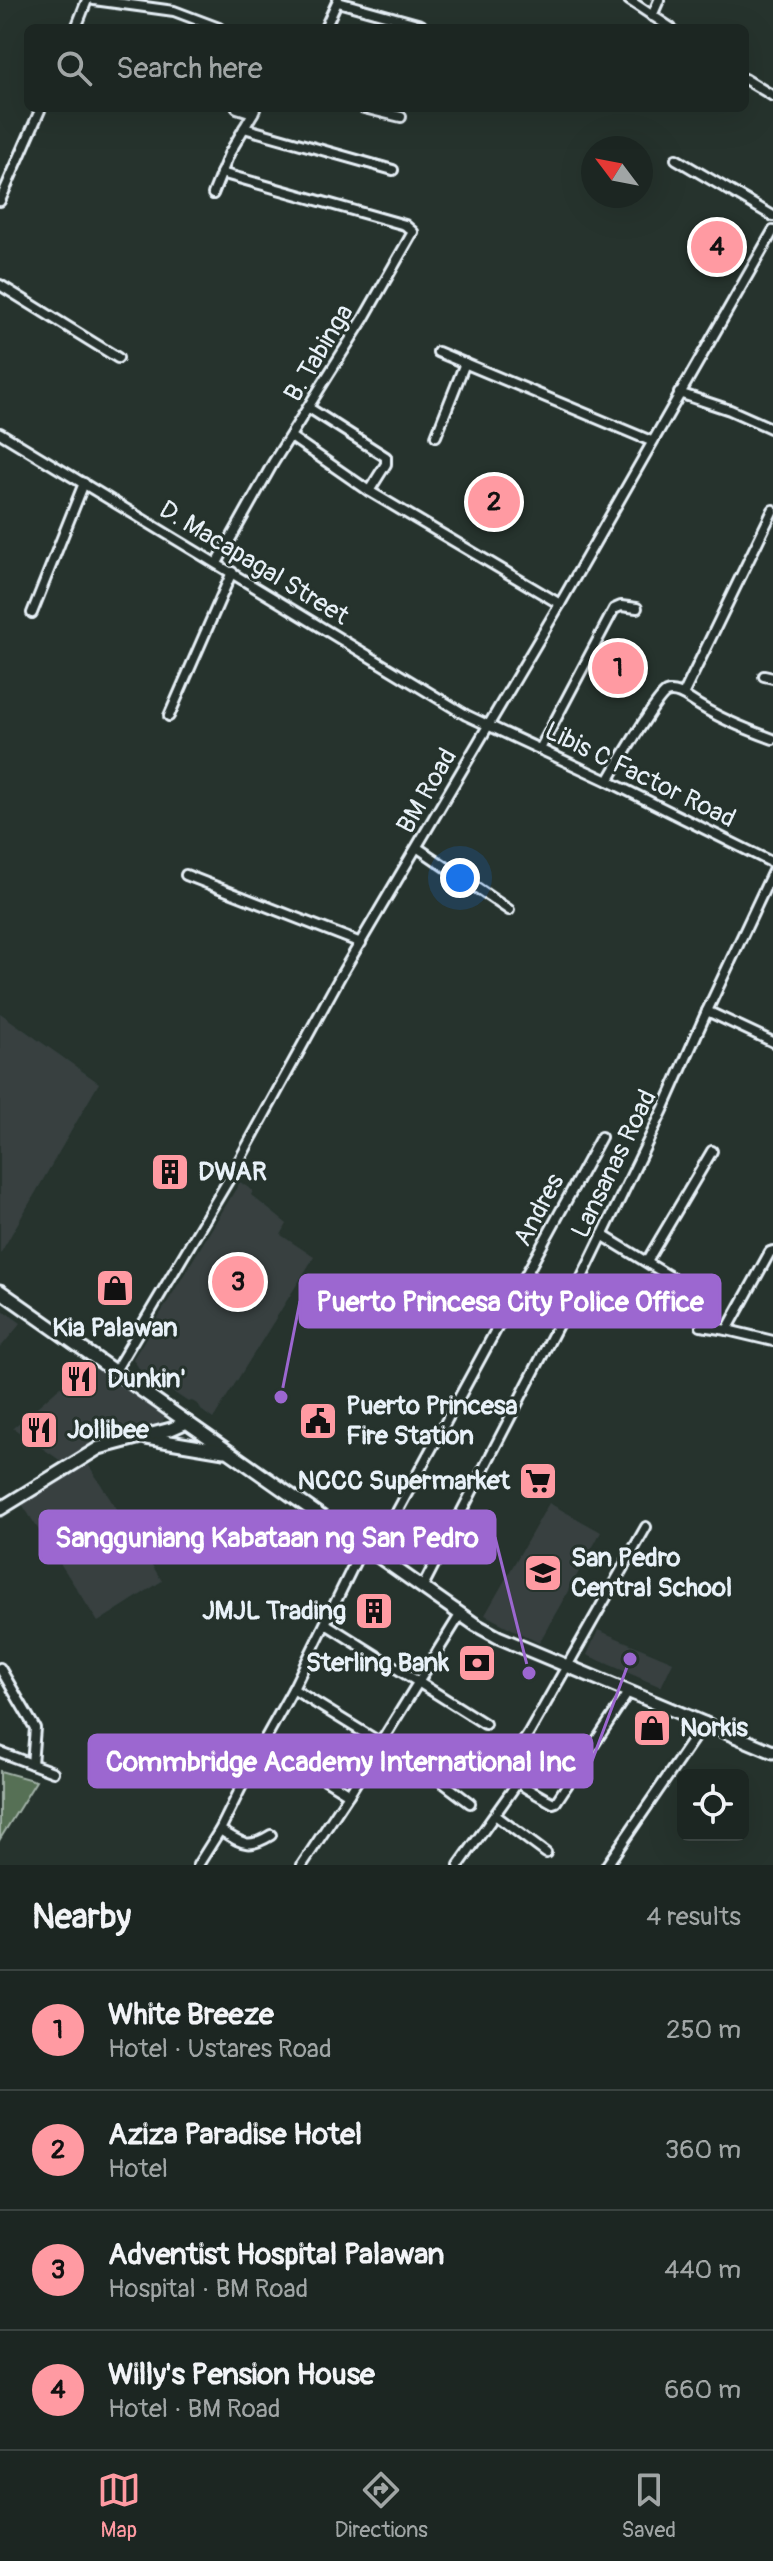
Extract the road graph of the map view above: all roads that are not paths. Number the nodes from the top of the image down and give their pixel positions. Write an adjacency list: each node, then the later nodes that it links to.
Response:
1 (87, 0): 7 (street)
2 (94, 0): 8 (street)
3 (629, 0): 6 (street)
4 (659, 0): 6 (street)
5 (338, 1): 9 (street); 10 (street)
6 (652, 16): 11 (street)
7 (78, 24)
8 (208, 24)
9 (327, 24)
10 (418, 24)
11 (665, 24)
12 (749, 81): 13 (street)
13 (773, 96)
14 (39, 112): 23 (street)
15 (253, 112): 18 (street)
16 (380, 112): 17 (street)
17 (401, 117)
18 (244, 128): 20 (street); 21 (street)
19 (676, 159): 24 (street)
20 (393, 170)
21 (221, 173): 22 (street); 31 (street, B. Tabinga)
22 (213, 194)
23 (0, 201)
24 (773, 216)
25 (772, 235): 30 (street, BM Road)
26 (0, 285): 28 (street)
27 (438, 352): 29 (street)
28 (118, 358)
29 (465, 363): 34 (street); 36 (street)
30 (679, 393): 32 (street); 36 (street, BM Road)
31 (309, 408): 35 (street, B. Tabinga); 38 (street)
32 (773, 429)
33 (0, 433): 37 (street, D. Macapagal Street)
34 (436, 436)
35 (291, 437): 38 (street); 40 (street, B. Tabinga)
36 (651, 441): 42 (street, BM Road)
37 (84, 483): 40 (street, D. Macapagal Street); 44 (street)
38 (369, 491): 42 (street)
39 (773, 510): 45 (street)
40 (217, 563): 41 (street, D. Macapagal Street)
41 (232, 572): 46 (street); 47 (street, D. Macapagal Street)
42 (560, 604): 47 (street, BM Road)
43 (637, 608): 49 (street)
44 (32, 613)
45 (683, 695): 48 (street); 50 (street)
46 (169, 716)
47 (488, 724): 49 (street, Libis C Factor Road); 51 (street, BM Road)
48 (773, 739)
49 (540, 749): 50 (street, Libis C Factor Road)
50 (608, 781): 52 (street, Libis C Factor Road)
51 (418, 848): 55 (street); 56 (street, BM Road)
52 (773, 863)
53 (773, 871): 57 (street, Lansanas Road)
54 (186, 875): 56 (street)
55 (509, 910)
56 (361, 943): 69 (street, BM Road)
57 (707, 1011): 58 (street); 61 (street, Lansanas Road)
58 (773, 1042)
59 (601, 1137): 76 (street, Andres)
60 (712, 1151): 63 (street)
61 (602, 1235): 63 (street); 77 (street, Lansanas Road)
62 (773, 1251): 67 (street)
63 (647, 1261): 64 (street)
64 (687, 1287)
65 (0, 1291): 69 (main road)
66 (701, 1326): 67 (street)
67 (727, 1330): 68 (street)
68 (773, 1341)
69 (115, 1371): 70 (main road)
70 (187, 1422): 71 (main road); 72 (main road)
71 (137, 1437): 72 (main road); 73 (main road)
72 (228, 1451): 75 (main road)
73 (0, 1509)
74 (646, 1527): 80 (street)
75 (363, 1546): 76 (main road); 79 (street)
76 (374, 1554): 77 (main road)
77 (422, 1588): 78 (main road)
78 (460, 1615): 80 (main road); 82 (street)
79 (326, 1624): 82 (street); 83 (street)
80 (568, 1666): 84 (main road); 93 (street)
81 (0, 1668): 91 (street)
82 (419, 1682): 86 (street); 88 (street)
83 (293, 1689): 87 (street); 88 (street)
84 (629, 1691): 85 (main road); 93 (street)
85 (705, 1722): 90 (main road); 103 (street)
86 (485, 1724)
87 (264, 1741): 94 (street); 97 (street)
88 (382, 1743): 94 (street); 95 (street)
89 (0, 1752): 91 (street)
90 (773, 1752)
91 (32, 1764): 92 (street)
92 (53, 1772)
93 (518, 1782): 96 (street)
94 (349, 1794): 101 (street)
95 (470, 1803)
96 (495, 1815): 99 (street); 102 (street)
97 (220, 1830): 98 (street); 100 (street)
98 (271, 1835)
99 (546, 1853)
100 (198, 1865)
101 (302, 1865)
102 (459, 1865)
103 (607, 1865)

